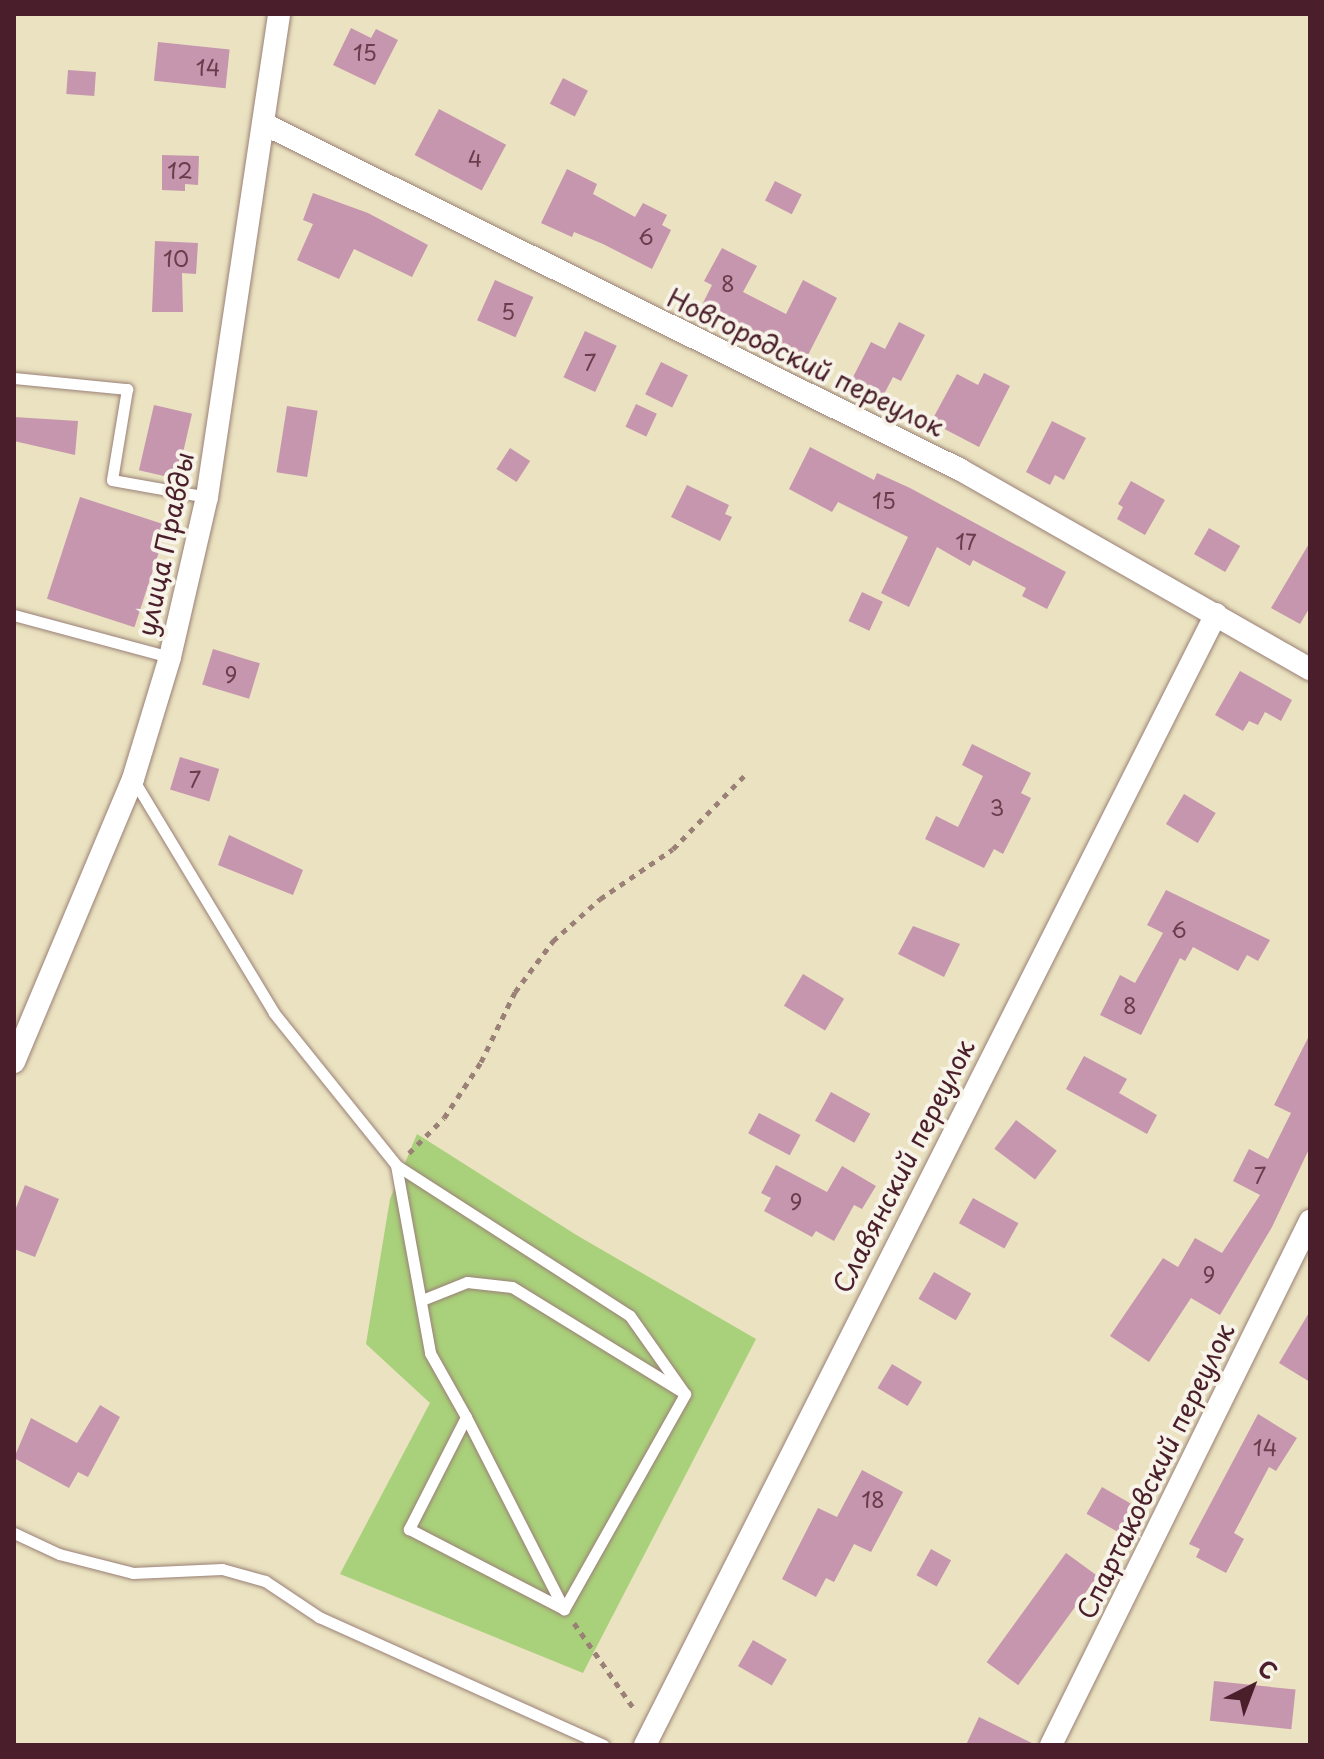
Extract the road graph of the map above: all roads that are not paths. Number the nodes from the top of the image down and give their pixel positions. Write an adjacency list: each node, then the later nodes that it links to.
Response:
1 (279, 14): 2 (street, улица Правды)
2 (266, 125): 4 (street, улица Правды); 5 (street, Новгородский переулок)
3 (14, 378): 4 (lane)
4 (207, 497): 7 (street, улица Правды)
5 (1216, 614): 8 (street, Новгородский переулок); 18 (street, Славянский переулок)
6 (14, 615): 7 (lane)
7 (170, 657): 9 (street, улица Правды)
8 (1310, 669)
9 (133, 779): 10 (street, улица Правды); 11 (lane)
10 (14, 1062)
11 (396, 1165): 13 (lane); 14 (lane)
12 (1310, 1221): 20 (street, Спартаковский переулок)
13 (422, 1300): 14 (lane); 15 (lane)
14 (685, 1394): 17 (lane)
15 (466, 1417): 17 (lane); 17 (lane)
16 (14, 1533): 19 (lane)
17 (564, 1609)
18 (648, 1739)
19 (604, 1745)
20 (1051, 1745)

